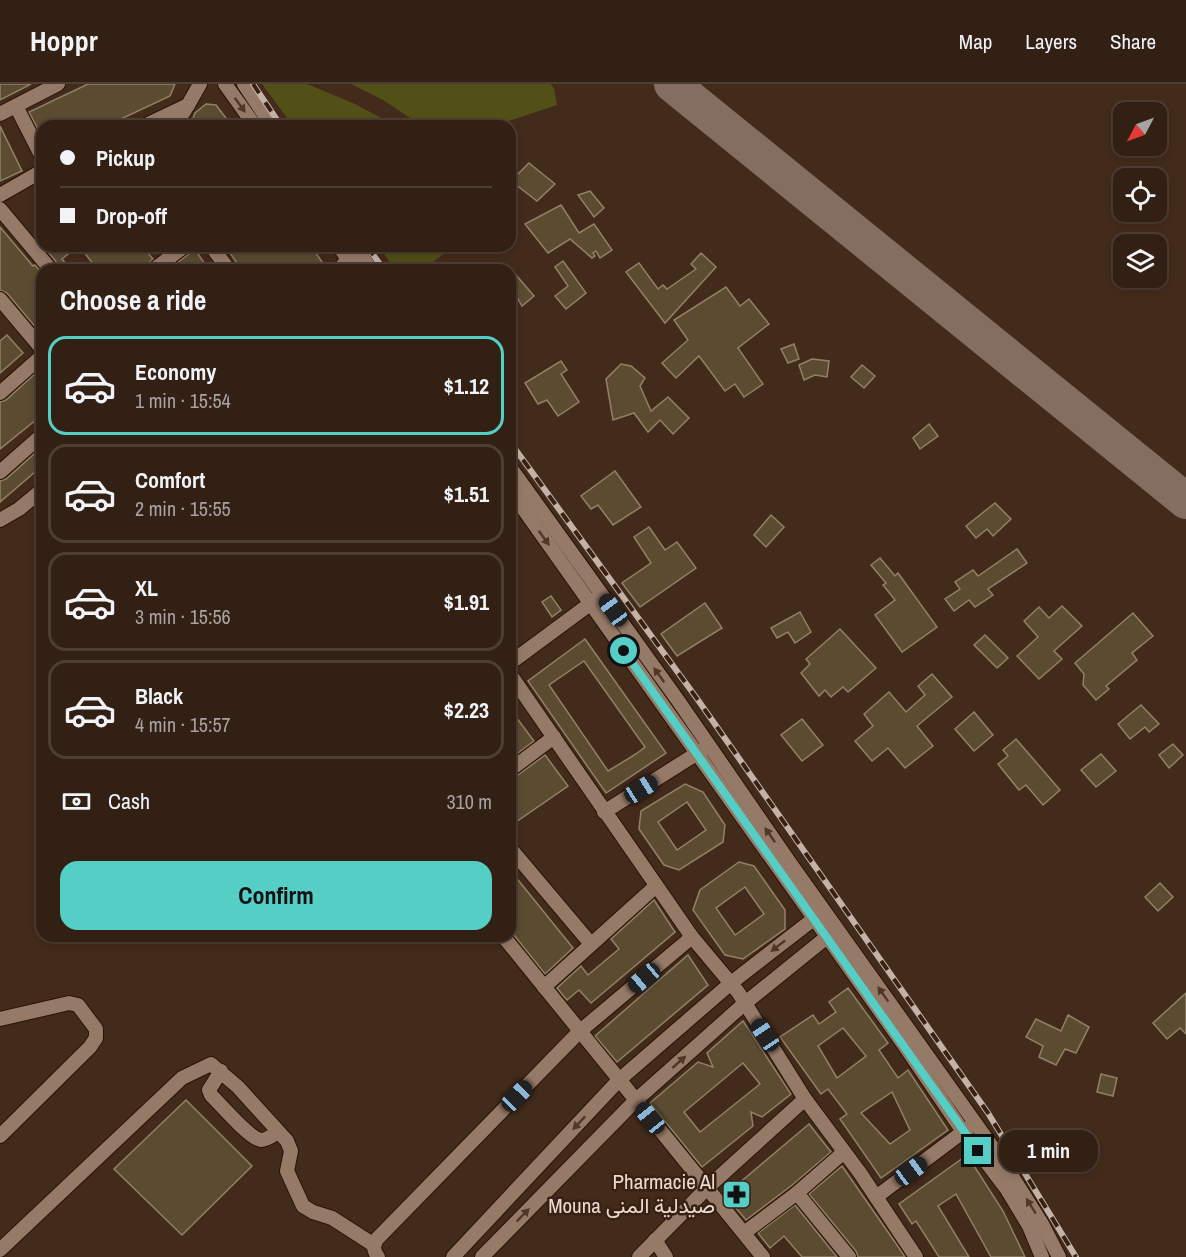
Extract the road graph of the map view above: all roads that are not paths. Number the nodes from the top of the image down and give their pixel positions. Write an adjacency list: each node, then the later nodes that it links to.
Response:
1 (58, 84): 6 (street)
2 (200, 84): 5 (street)
3 (225, 84): 10 (street, one-way to 10)
4 (244, 84): 11 (street)
5 (188, 105): 8 (street); 9 (street)
6 (16, 106): 7 (street); 12 (street)
7 (0, 114)
8 (157, 120)
9 (179, 120)
10 (251, 120)
11 (268, 120)
12 (36, 145)
13 (36, 174): 14 (street)
14 (0, 195)
15 (0, 209): 17 (street)
16 (177, 252): 18 (street)
17 (46, 264)
18 (161, 264)
19 (2, 306): 20 (street)
20 (36, 343)
21 (36, 361): 22 (street)
22 (0, 393)
23 (36, 440): 24 (street)
24 (0, 472)
25 (36, 495): 27 (street)
26 (517, 498): 28 (street)
27 (0, 520)
28 (596, 599): 29 (street); 32 (street, one-way to 28); 33 (street)
29 (516, 659)
30 (516, 695): 31 (street)
31 (554, 737): 34 (street); 35 (street)
32 (710, 746): 33 (street); 38 (street, one-way to 32)
33 (697, 754): 35 (street); 38 (street)
34 (516, 766)
35 (604, 812): 37 (street)
36 (516, 855): 42 (street)
37 (656, 886): 40 (street); 42 (street)
38 (819, 914): 39 (street); 43 (street, one-way to 43)
39 (832, 933): 45 (street); 52 (street, one-way to 39); 54 (street)
40 (692, 937): 43 (street); 47 (street)
41 (508, 942): 44 (street)
42 (591, 944): 44 (street)
43 (731, 983): 45 (street); 49 (street)
44 (544, 987): 47 (street)
45 (744, 1004): 50 (street); 51 (street, one-way to 45)
46 (0, 1019): 55 (street)
47 (579, 1032): 49 (street); 63 (street)
48 (221, 1071): 53 (street); 53 (street); 62 (street)
49 (619, 1080): 51 (street); 64 (street, one-way to 64)
50 (805, 1099): 56 (street); 57 (street)
51 (635, 1101): 57 (street); 65 (street, one-way to 51)
52 (974, 1122): 54 (street); 72 (street, one-way to 52)
53 (278, 1132): 63 (street)
54 (964, 1133): 59 (street); 71 (street)
55 (0, 1136)
56 (844, 1152): 58 (street); 59 (street)
57 (706, 1188): 60 (street); 61 (street)
58 (797, 1193): 60 (street); 69 (street)
59 (876, 1197): 70 (street)
60 (744, 1233): 68 (street)
61 (655, 1240): 66 (street); 67 (street)
62 (0, 1250)
63 (376, 1251)
64 (453, 1257)
65 (482, 1257)
66 (639, 1257)
67 (666, 1257)
68 (763, 1257)
69 (849, 1257)
70 (916, 1257)
71 (1042, 1257)
72 (1059, 1257)

